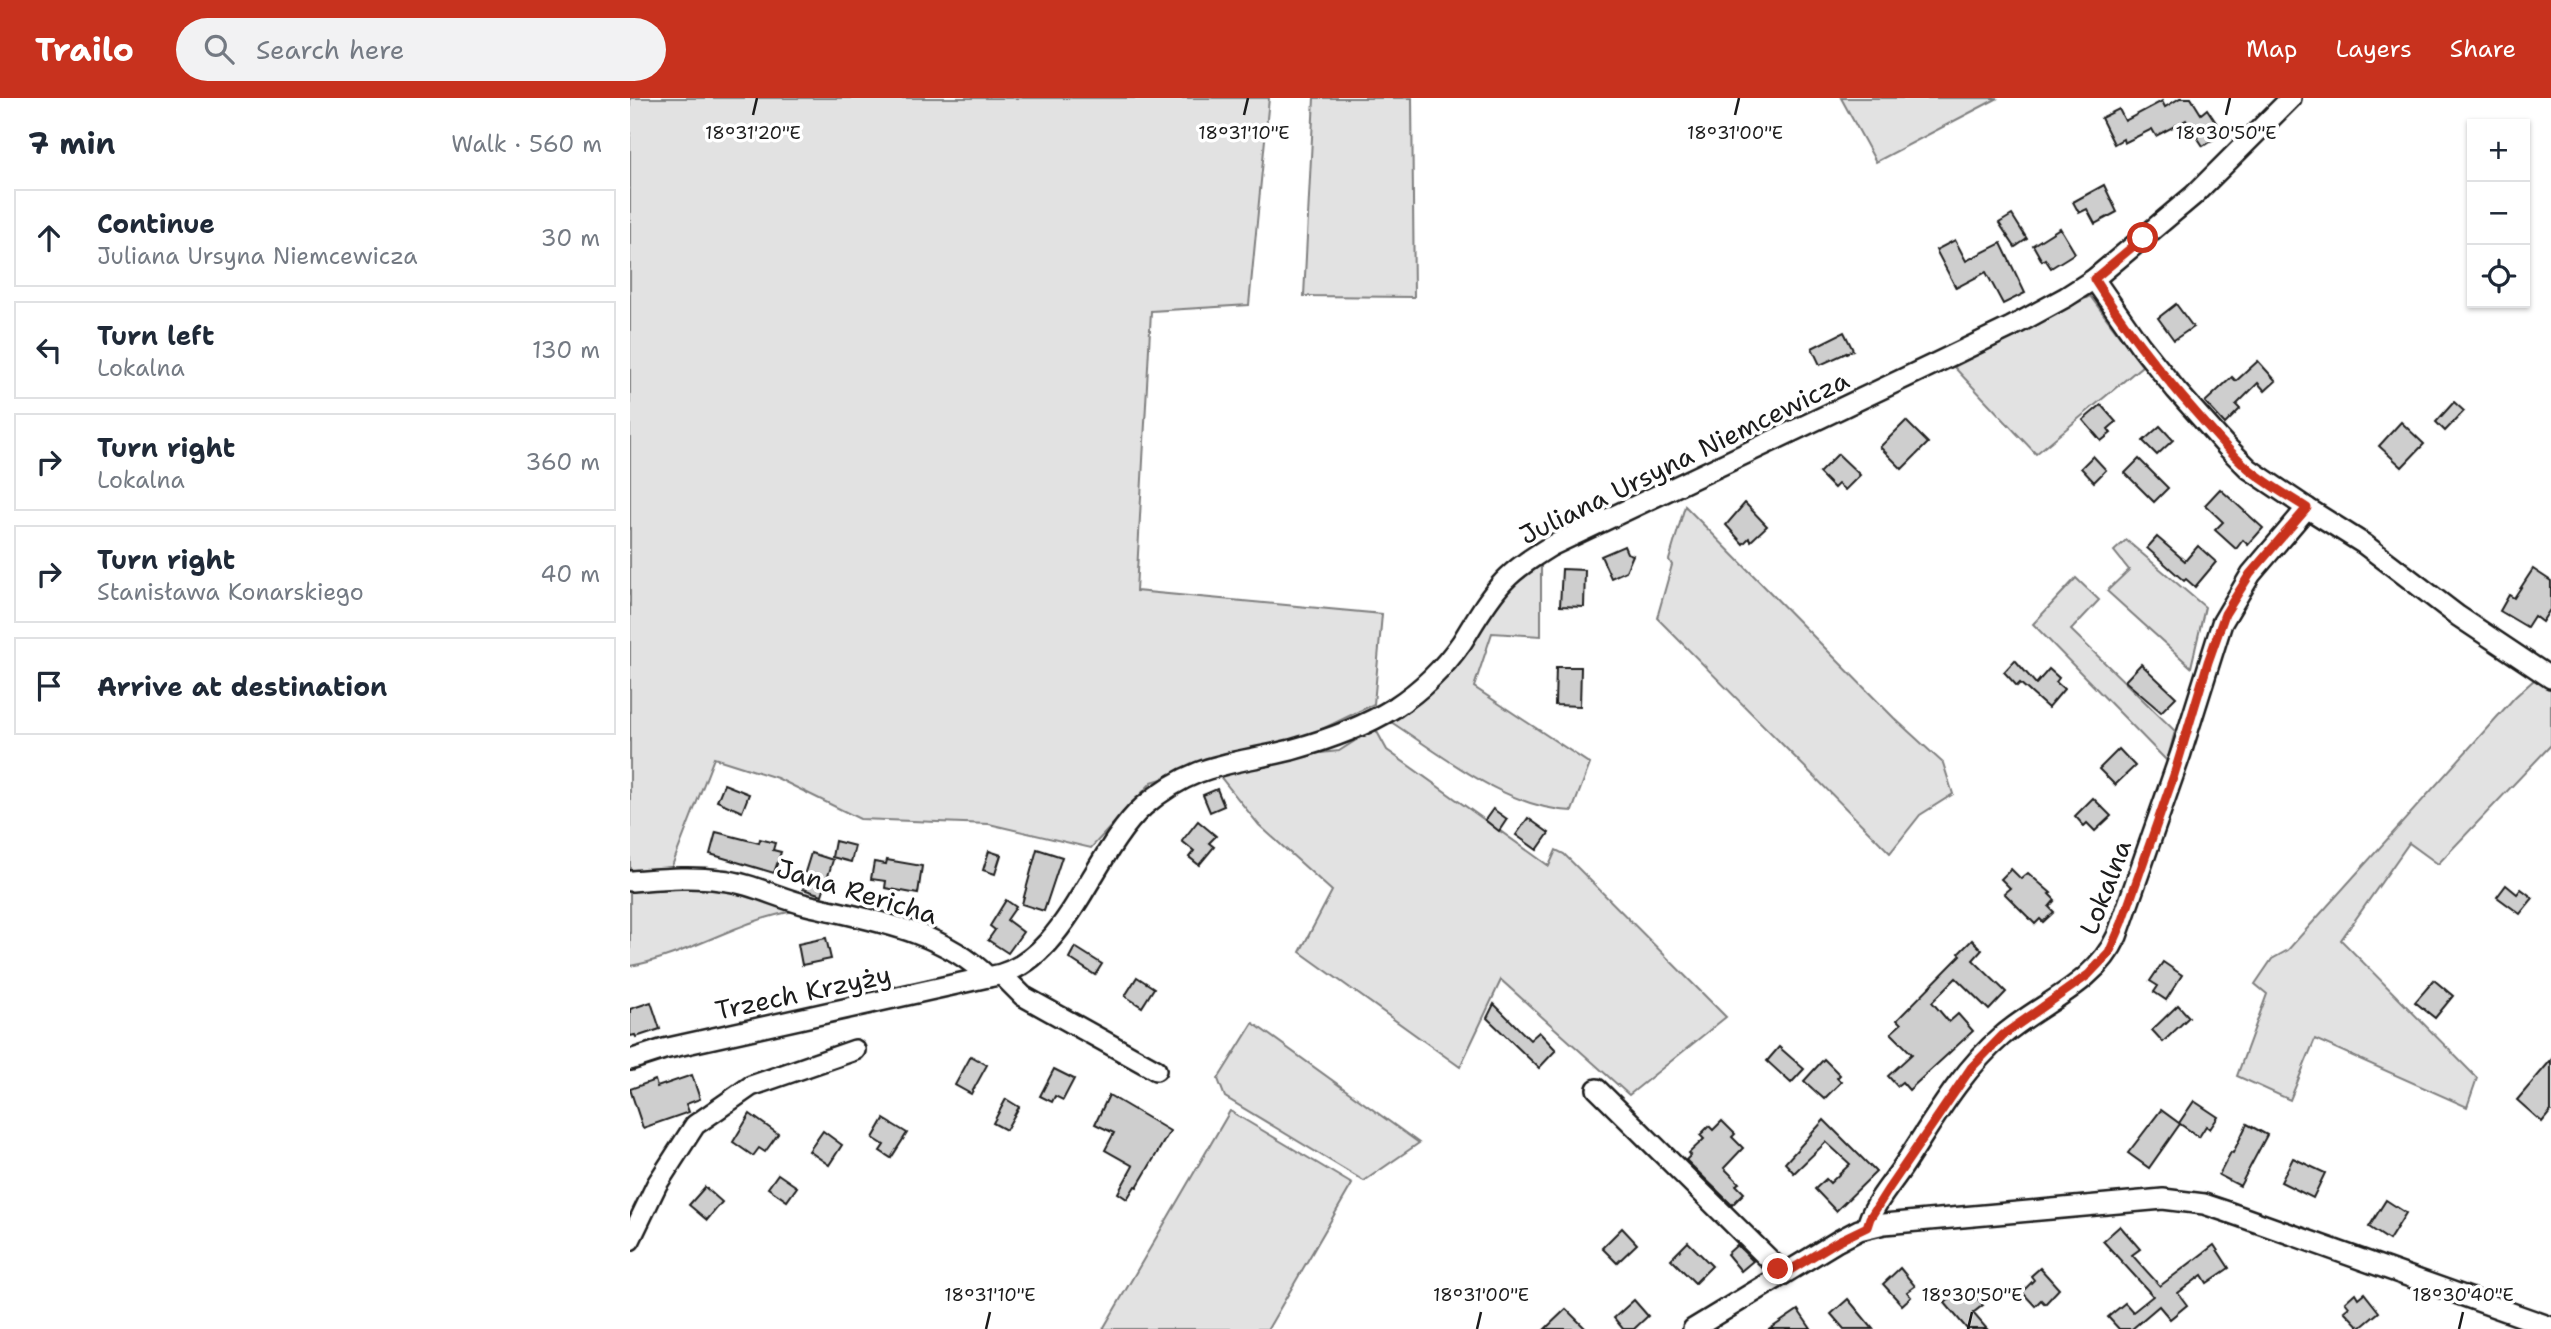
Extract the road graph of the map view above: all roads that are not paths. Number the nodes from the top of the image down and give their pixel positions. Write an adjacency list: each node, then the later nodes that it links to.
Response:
1 (2291, 98): 2 (street, Juliana Ursyna Niemcewicza)
2 (2094, 279): 3 (street); 6 (street, Juliana Ursyna Niemcewicza)
3 (2307, 508): 4 (street); 11 (street, Lokalna)
4 (2551, 678)
5 (630, 881): 6 (street, Jana Rericha)
6 (995, 976): 8 (street, Trzech Krzyży); 9 (street, Jana Rericha)
7 (855, 1050): 12 (street)
8 (630, 1060)
9 (1156, 1070)
10 (1597, 1089): 13 (street)
11 (1867, 1227): 13 (street); 14 (street)
12 (630, 1240)
13 (1782, 1275): 15 (street)
14 (2551, 1327)
15 (1693, 1329)

